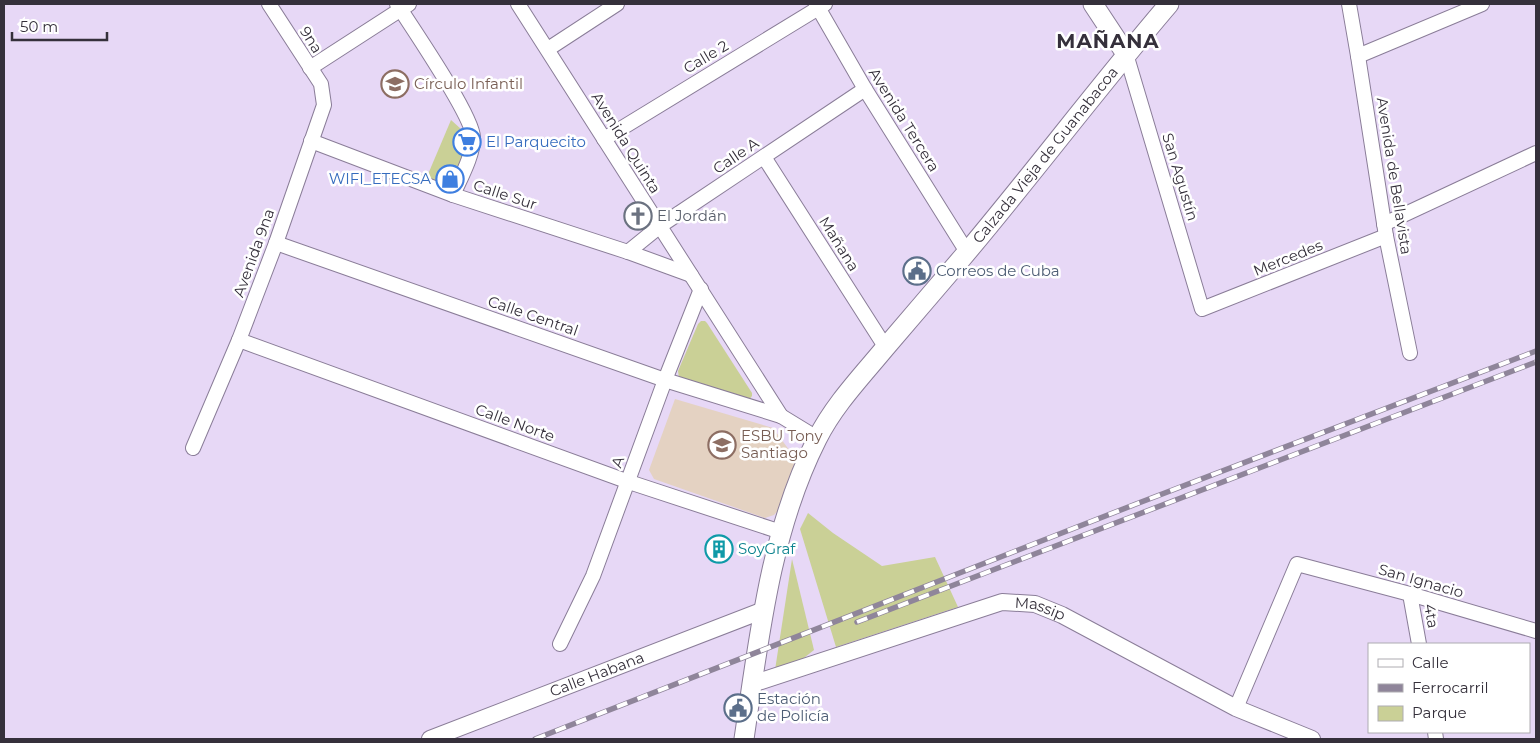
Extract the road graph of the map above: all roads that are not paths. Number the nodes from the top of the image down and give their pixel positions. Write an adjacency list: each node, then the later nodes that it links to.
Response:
1 (270, 4): 13 (street, 9na)
2 (518, 4): 10 (street, Avenida Quinta)
3 (617, 4): 10 (street)
4 (1093, 4): 11 (main road)
5 (1169, 4): 11 (main road, Calzada Vieja de Guanabacoa)
6 (1349, 4): 12 (street, Avenida de Bellavista)
7 (1482, 4): 12 (street)
8 (820, 5): 14 (street, Avenida Tercera); 15 (street, Calle 2)
9 (402, 6): 13 (street); 19 (street)
10 (548, 49): 15 (street, Avenida Quinta)
11 (1126, 54): 24 (main road, Calzada Vieja de Guanabacoa); 27 (street, San Agustín)
12 (1358, 56): 21 (street, Avenida de Bellavista)
13 (310, 68): 16 (street, Avenida 9na)
14 (865, 89): 18 (street, Calle A); 24 (street, Avenida Tercera)
15 (604, 139): 20 (street, Avenida Quinta)
16 (311, 141): 19 (street, Calle Sur); 22 (street, Avenida 9na)
17 (1536, 153): 21 (street, Mercedes)
18 (764, 157): 20 (street, Calle A); 29 (street, Mañana)
19 (453, 195): 23 (street, Calle Sur)
20 (660, 226): 23 (street, Calle A); 25 (street, Avenida Quinta)
21 (1385, 230): 27 (street, Mercedes); 30 (street, Avenida de Bellavista)
22 (276, 243): 28 (street, Avenida 9na); 31 (street, Calle Central)
23 (628, 252): 25 (street, Calle Sur)
24 (967, 252): 29 (main road, Calzada Vieja de Guanabacoa)
25 (691, 275): 26 (street, Avenida Quinta)
26 (701, 289): 31 (street, A); 32 (street, Avenida Quinta)
27 (1202, 309)
28 (239, 340): 34 (street, Avenida 9na); 35 (street, Calle Norte)
29 (886, 348): 33 (main road, Calzada Vieja de Guanabacoa)
30 (1410, 353)
31 (665, 380): 32 (street, Calle Central); 35 (street, A)
32 (781, 416): 33 (street, Avenida Quinta)
33 (817, 438): 36 (main road, Calzada Vieja de Guanabacoa)
34 (194, 448)
35 (629, 482): 36 (street, Calle Norte); 41 (street, A)
36 (781, 532): 38 (main road, Calzada Vieja de Guanabacoa)
37 (1410, 594): 39 (street, San Ignacio); 40 (street, 4ta); 43 (street, San Ignacio)
38 (764, 610): 42 (main road, Calzada Vieja de Guanabacoa); 44 (street, Calle Habana)
39 (1536, 631)
40 (1419, 643)
41 (560, 644)
42 (752, 684): 43 (street, Massip); 45 (main road, Calzada Vieja de Guanabacoa)
43 (1236, 708): 46 (street, Massip)
44 (430, 739)
45 (744, 739)
46 (1312, 739)

